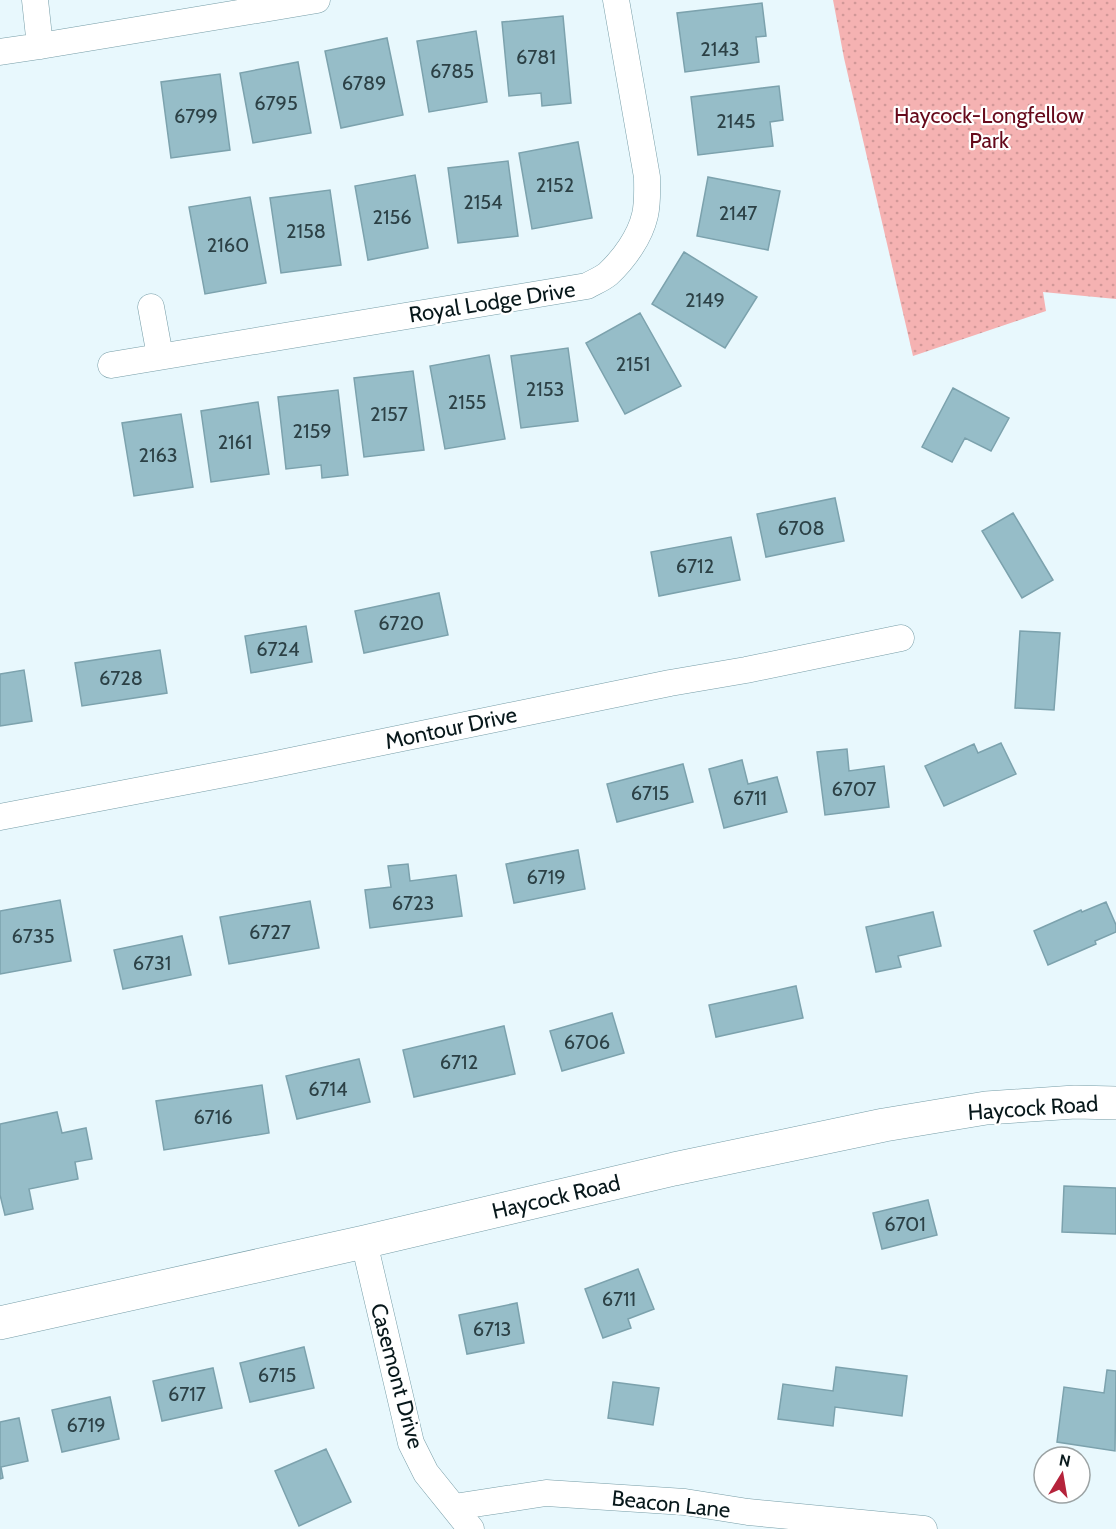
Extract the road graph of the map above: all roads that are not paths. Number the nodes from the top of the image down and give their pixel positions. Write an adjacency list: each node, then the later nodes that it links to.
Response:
1 (35, 0): 4 (street)
2 (317, 0): 4 (street)
3 (616, 0): 7 (street, Royal Lodge Drive)
4 (40, 46): 5 (street)
5 (0, 52)
6 (151, 307): 7 (street)
7 (160, 357): 8 (street, Royal Lodge Drive)
8 (111, 364)
9 (901, 638): 10 (street, Montour Drive)
10 (0, 817)
11 (1116, 1103): 12 (main road, Haycock Road)
12 (364, 1242): 13 (main road, Haycock Road); 14 (street, Casemont Drive)
13 (0, 1323)
14 (454, 1508): 15 (street, Casemont Drive); 16 (street, Beacon Lane)
15 (471, 1529)
16 (924, 1529)

